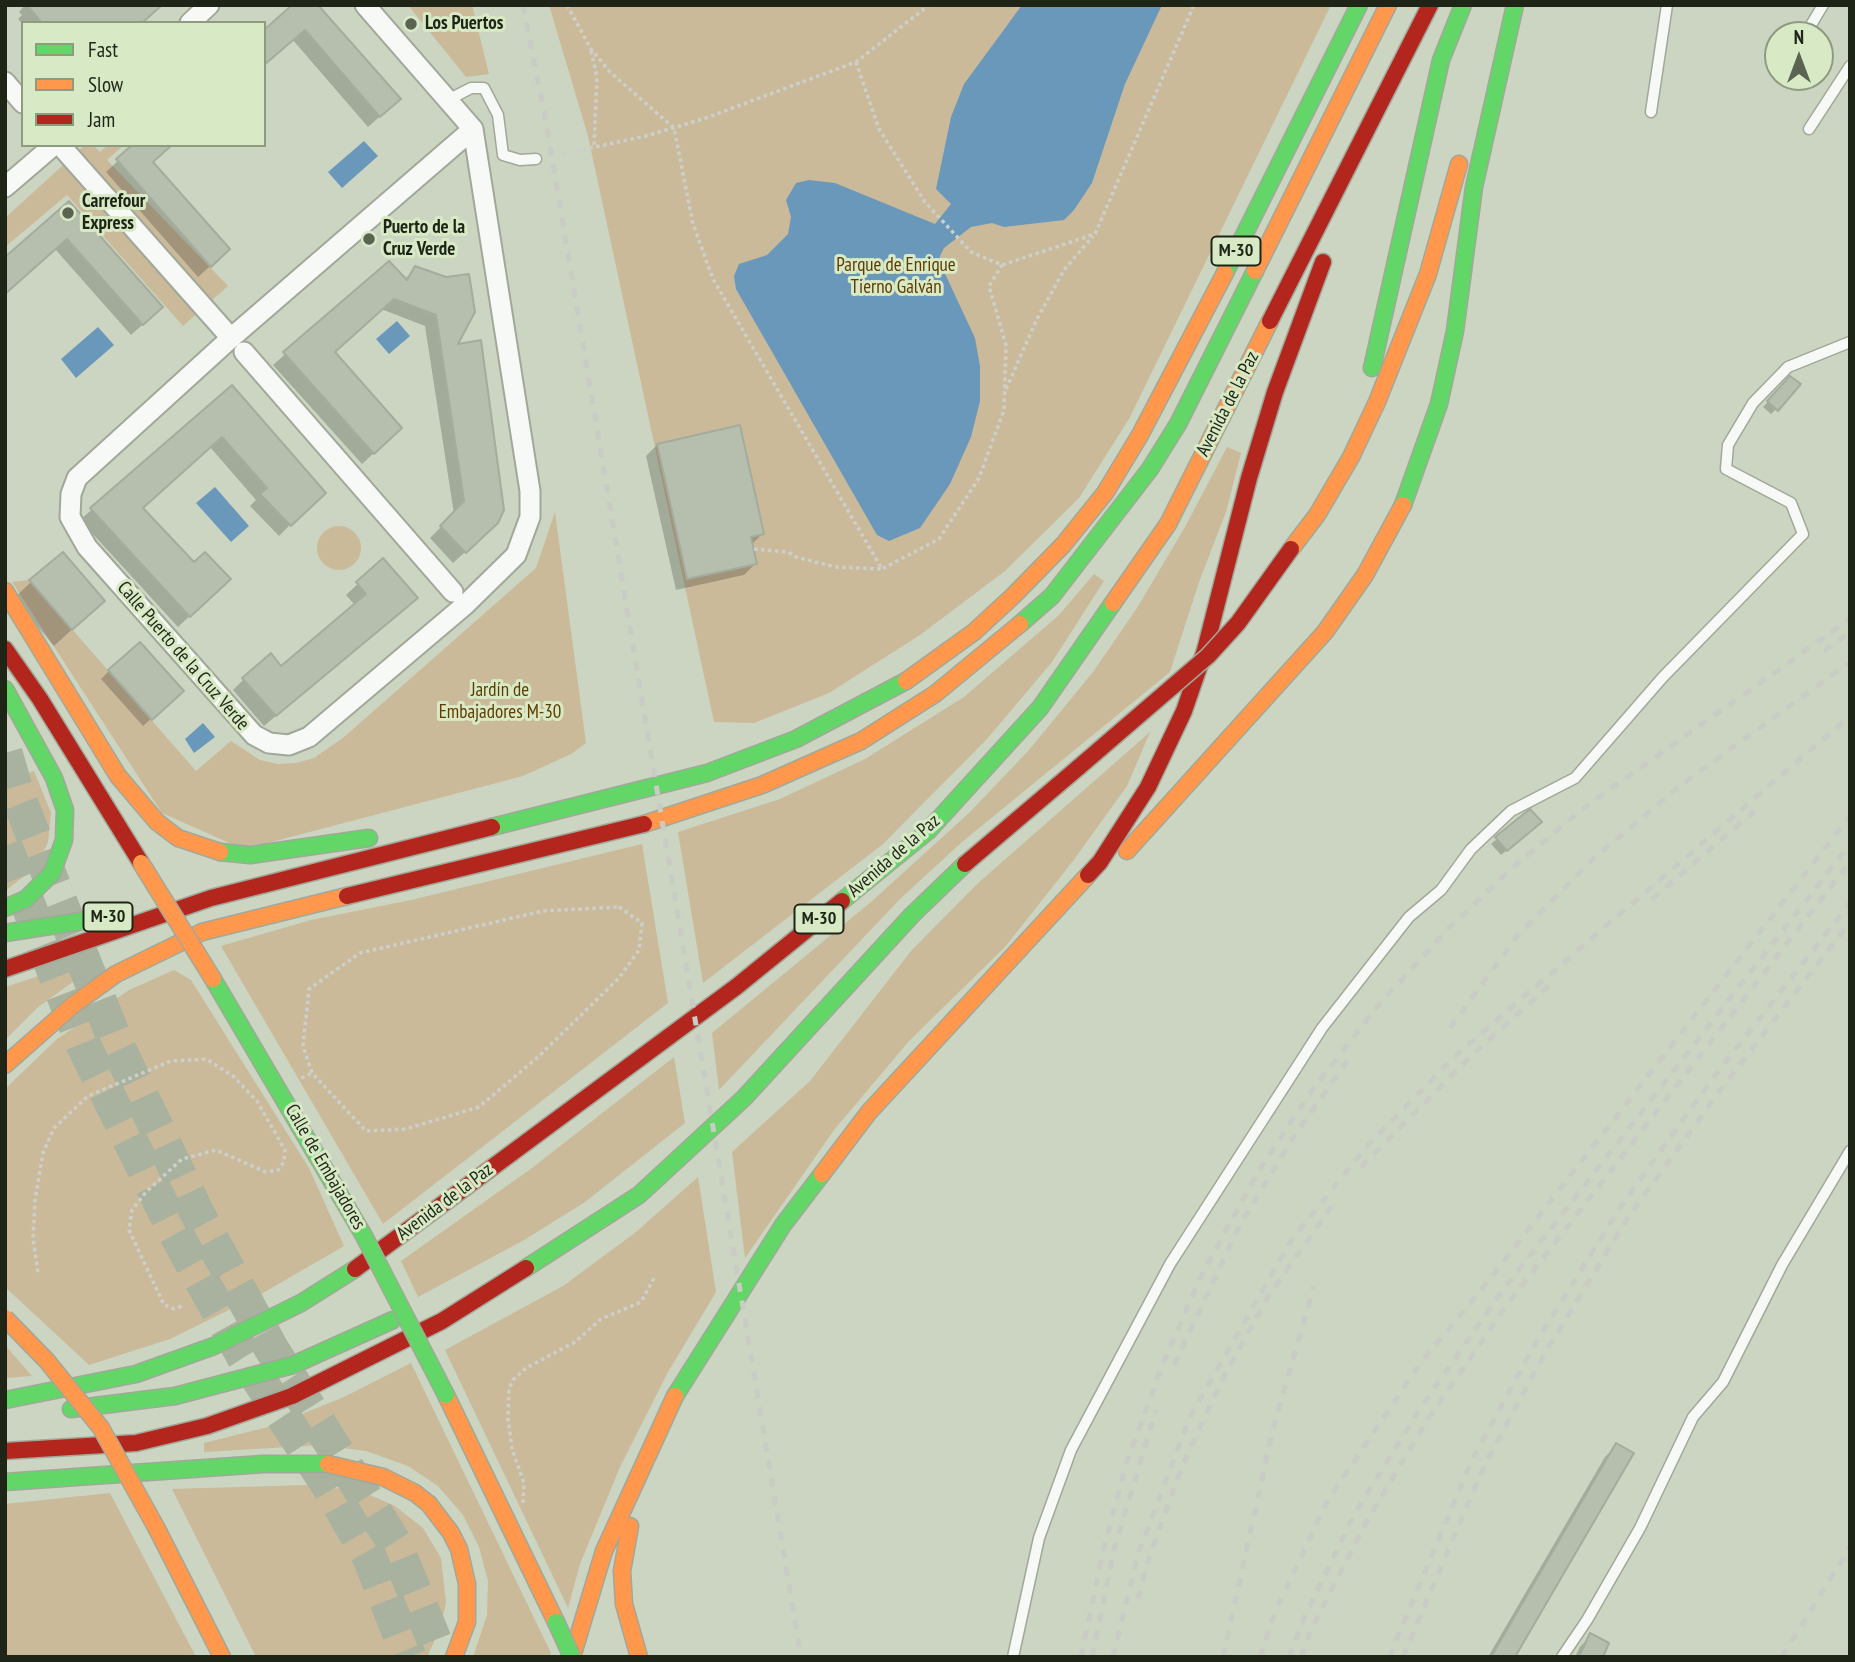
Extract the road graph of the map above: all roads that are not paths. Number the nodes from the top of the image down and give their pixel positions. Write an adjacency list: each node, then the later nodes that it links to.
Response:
1 (209, 5): 12 (street)
2 (365, 5): 16 (street)
3 (1359, 5): 38 (main road, M-30)
4 (1388, 5): 43 (main road)
5 (1430, 5): 50 (main road, Avenida de la Paz / M-30)
6 (1445, 5): 26 (main road)
7 (1463, 5): 31 (main road)
8 (1507, 5): 18 (main road)
9 (1515, 5): 44 (main road)
10 (1667, 5): 19 (lane)
11 (1823, 5): 13 (lane)
12 (192, 21)
13 (1813, 21)
14 (1850, 66): 21 (lane)
15 (5, 82): 17 (street)
16 (448, 100): 20 (street); 25 (lane)
17 (21, 101)
18 (1475, 107)
19 (1651, 112)
20 (473, 129): 30 (street, Calle Puerto de la Cruz Verde); 30 (street, Calle Puerto de la Cruz Verde)
21 (1809, 129)
22 (1464, 145): 31 (main road)
23 (52, 147): 27 (street)
24 (62, 147): 30 (street)
25 (536, 159)
26 (1360, 181)
27 (5, 187)
28 (1330, 244): 44 (main road)
29 (1850, 340): 61 (lane)
30 (237, 345): 33 (street)
31 (1292, 548): 46 (main road, bridge)
32 (5, 591): 38 (main road)
33 (453, 592)
34 (5, 629): 37 (main road, Calle de Embajadores)
35 (5, 649): 37 (main road, Calle de Embajadores)
36 (5, 689): 40 (main road)
37 (40, 699): 59 (main road, Calle de Embajadores, bridge)
38 (429, 842): 39 (main road, M-30)
39 (211, 898): 41 (main road, M-30); 42 (main road)
40 (5, 908)
41 (5, 933)
42 (5, 969)
43 (5, 1065)
44 (869, 1112): 53 (main road)
45 (1850, 1151): 62 (lane)
46 (578, 1236): 47 (main road); 52 (main road)
47 (467, 1286)
48 (417, 1309): 51 (main road)
49 (5, 1318): 55 (main road, bridge)
50 (5, 1400)
51 (57, 1411)
52 (5, 1451)
53 (642, 1461): 59 (main road); 60 (main road)
54 (5, 1482): 58 (main road)
55 (192, 1598): 56 (main road); 57 (main road)
56 (222, 1657)
57 (242, 1657)
58 (454, 1657)
59 (572, 1657)
60 (639, 1657)
61 (1013, 1657)
62 (1562, 1657)

